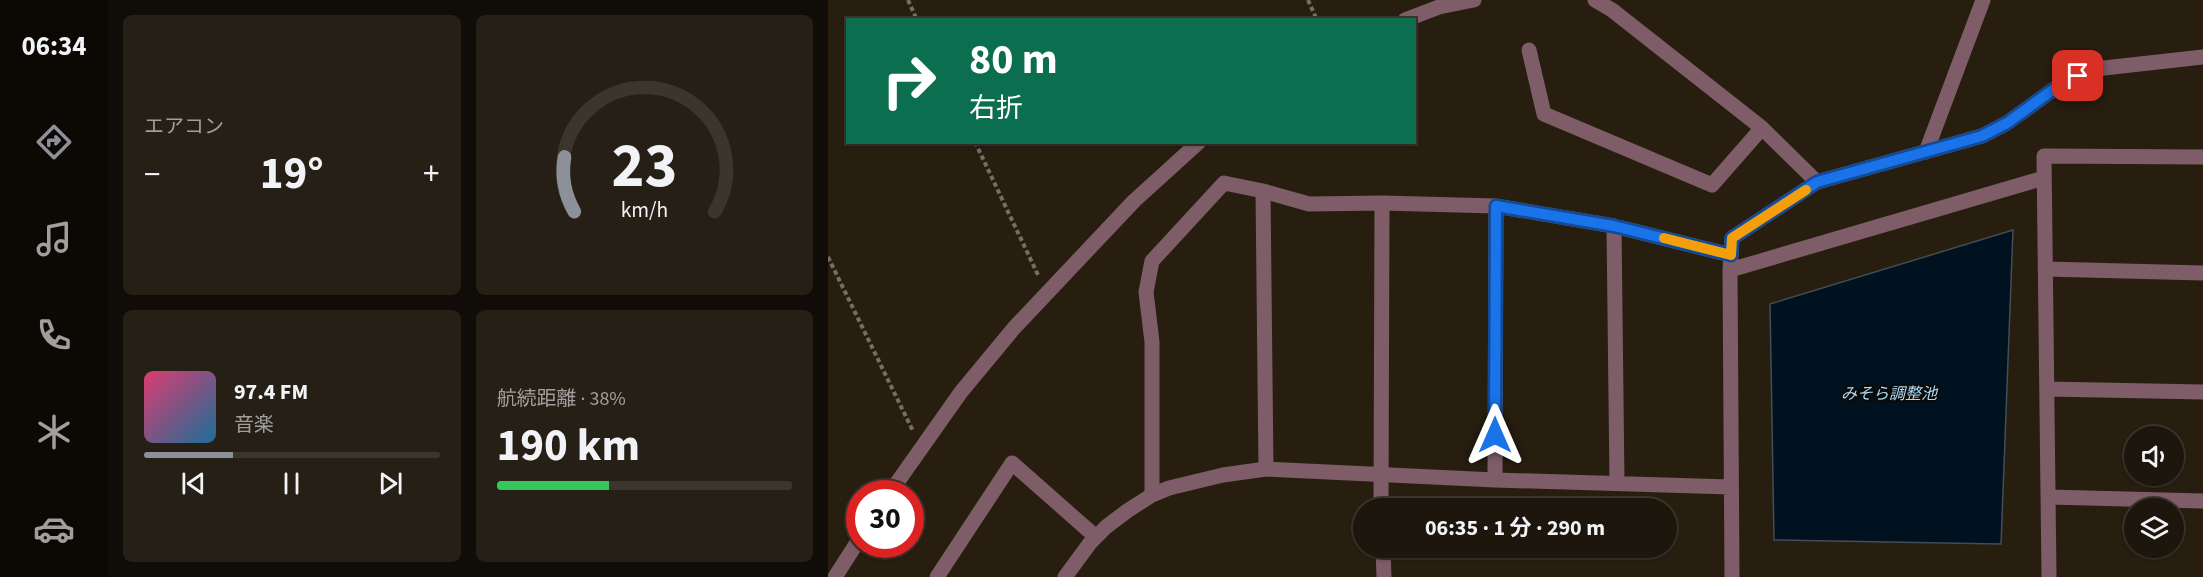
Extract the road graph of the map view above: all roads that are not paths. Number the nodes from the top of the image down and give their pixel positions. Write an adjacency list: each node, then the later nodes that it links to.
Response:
1 (1474, 0): 4 (street)
2 (1595, 0): 7 (street)
3 (1983, 0): 9 (street)
4 (1411, 18)
5 (1529, 50): 7 (street)
6 (2203, 57): 9 (street)
7 (1762, 128): 12 (street)
8 (1197, 144): 24 (street)
9 (1926, 152): 12 (street)
10 (2203, 157): 11 (street)
11 (2044, 178): 17 (street); 18 (street)
12 (1817, 182): 17 (street)
13 (1263, 191): 14 (street); 22 (street); 28 (street)
14 (1382, 203): 15 (street); 23 (street)
15 (1496, 206): 16 (street); 25 (street)
16 (1614, 226): 17 (street); 26 (street)
17 (1730, 262): 27 (street)
18 (2045, 269): 19 (street); 20 (street)
19 (2203, 273)
20 (2047, 389): 21 (street); 29 (street)
21 (2203, 392)
22 (1266, 469): 23 (street); 28 (street)
23 (1380, 476): 25 (street); 30 (street)
24 (899, 480)
25 (1495, 480): 26 (street)
26 (1617, 483): 27 (street)
27 (1731, 488): 39 (street)
28 (1152, 495): 32 (street)
29 (2048, 497): 31 (street); 40 (street)
30 (1381, 498)
31 (2203, 501)
32 (1095, 537): 36 (street); 37 (street)
33 (847, 558): 35 (street)
34 (1383, 558): 38 (street)
35 (835, 577)
36 (937, 577)
37 (1065, 577)
38 (1384, 577)
39 (1732, 577)
40 (2049, 577)

